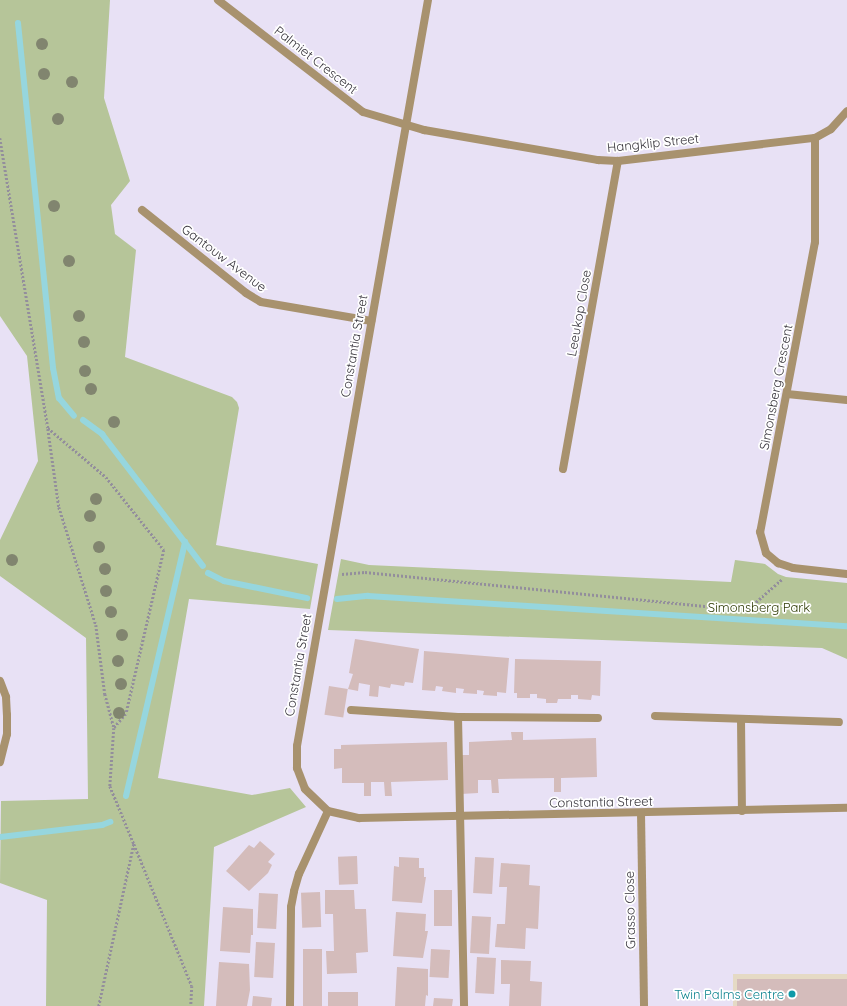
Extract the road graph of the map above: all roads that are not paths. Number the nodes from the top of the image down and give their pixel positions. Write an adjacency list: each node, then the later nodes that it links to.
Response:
1 (218, 0): 4 (street, Palmiet Crescent)
2 (428, 0): 4 (street, Constantia Street)
3 (847, 111): 5 (street, Hangklip Street)
4 (406, 125): 6 (street, Hangklip Street); 8 (street, Constantia Street)
5 (815, 138): 6 (street, Hangklip Street); 9 (street, Simonsberg Crescent)
6 (618, 161): 11 (street, Leeukop Close)
7 (142, 210): 8 (street, Gantouw Avenue)
8 (371, 321): 22 (street, Constantia Street)
9 (787, 394): 10 (street); 12 (street, Simonsberg Crescent)
10 (847, 400)
11 (563, 469)
12 (847, 574)
13 (0, 681): 20 (street)
14 (351, 710): 16 (street)
15 (655, 716): 18 (street)
16 (458, 717): 17 (street); 25 (street)
17 (598, 718)
18 (741, 719): 19 (street); 23 (street)
19 (839, 722)
20 (0, 762)
21 (847, 808): 23 (street, Constantia Street)
22 (328, 811): 25 (street, Constantia Street); 26 (street)
23 (742, 811): 24 (street, Constantia Street)
24 (641, 813): 25 (street, Constantia Street); 28 (street, Grasso Close)
25 (461, 817): 27 (street)
26 (290, 1006)
27 (464, 1006)
28 (644, 1006)

